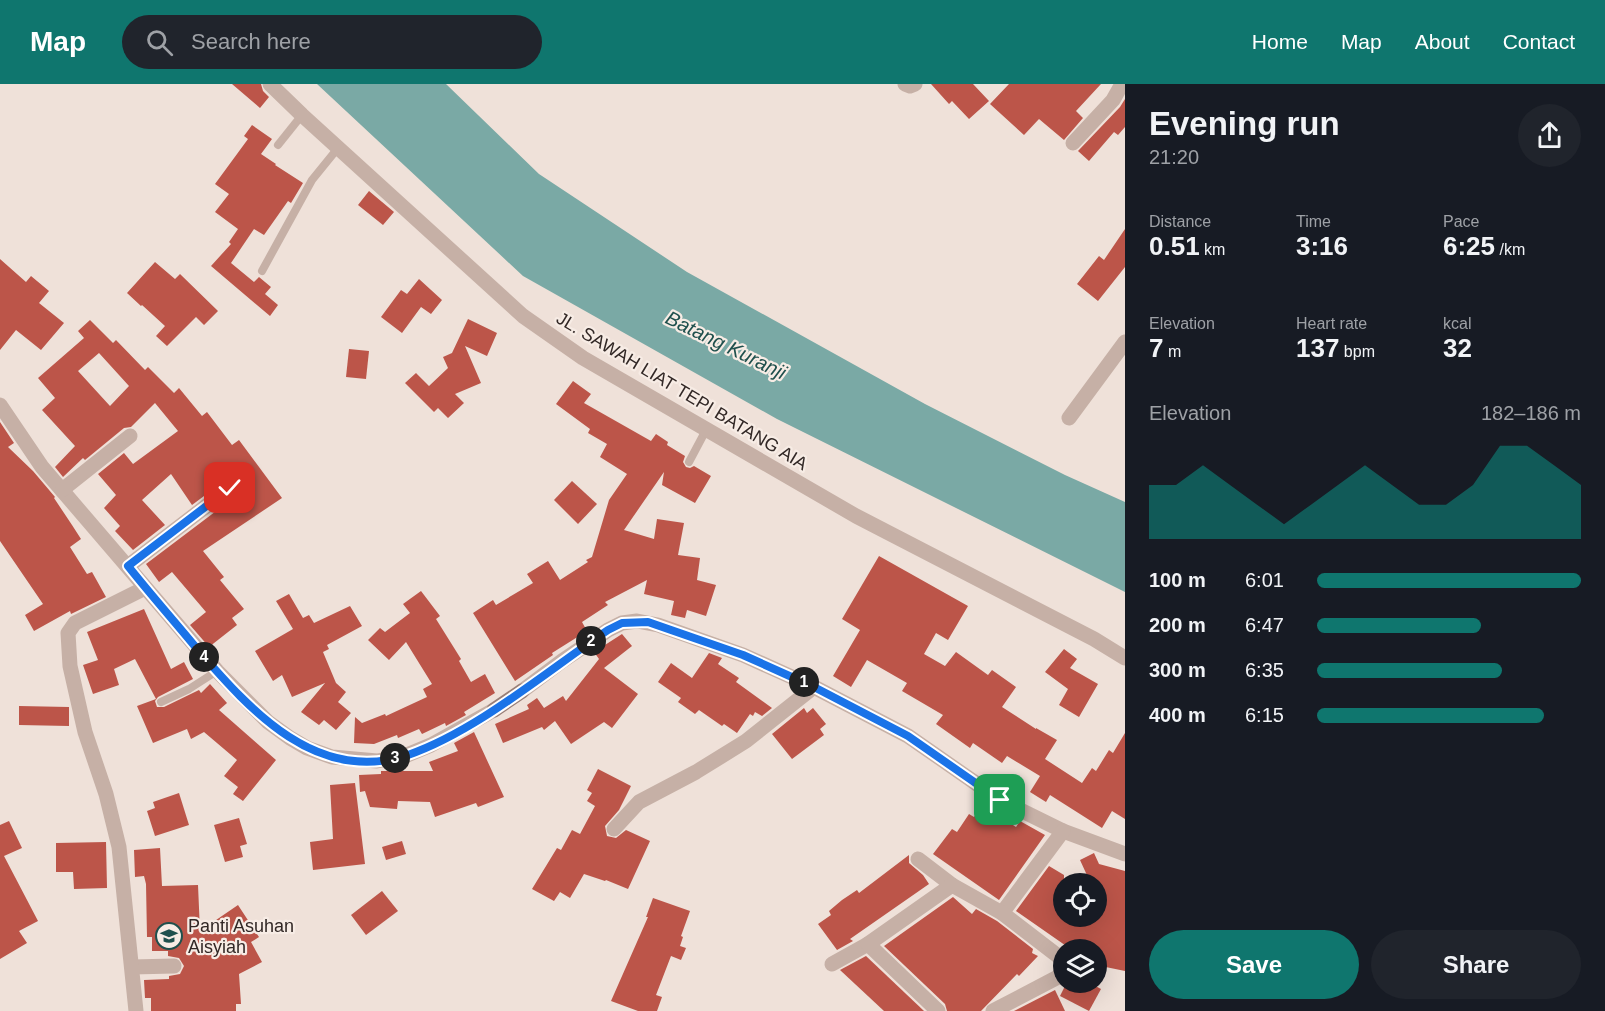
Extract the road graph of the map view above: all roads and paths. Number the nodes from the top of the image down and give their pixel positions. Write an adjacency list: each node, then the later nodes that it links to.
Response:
1 (270, 84): 5 (street, JL. SAWAH LIAT TEPI BATANG AIA)
2 (905, 84): 3 (street)
3 (915, 84)
4 (1122, 84): 6 (street)
5 (302, 116): 7 (lane); 8 (street, JL. SAWAH LIAT TEPI BATANG AIA)
6 (1073, 143)
7 (278, 145)
8 (338, 148): 9 (lane); 13 (street, JL. SAWAH LIAT TEPI BATANG AIA)
9 (262, 271)
10 (1125, 342): 12 (street)
11 (0, 405): 17 (street)
12 (1069, 418)
13 (706, 430): 15 (lane); 20 (street, JL. SAWAH LIAT TEPI BATANG AIA)
14 (130, 436): 17 (street)
15 (689, 462)
16 (230, 488): 18 (street)
17 (62, 490): 18 (street)
18 (128, 566): 19 (street)
19 (145, 588): 21 (street); 34 (street)
20 (1125, 658)
21 (216, 671): 22 (street); 23 (lane)
22 (814, 687): 24 (street); 25 (street)
23 (161, 702)
24 (614, 829)
25 (1062, 831): 26 (street); 29 (street)
26 (1125, 854)
27 (918, 860): 28 (street)
28 (952, 885): 29 (street); 30 (street)
29 (1002, 913): 31 (street)
30 (868, 944): 32 (street); 37 (street)
31 (1053, 952)
32 (832, 964)
33 (174, 966): 34 (street)
34 (132, 967): 36 (street)
35 (1053, 980): 38 (street)
36 (136, 1011)
37 (938, 1011)
38 (993, 1011)

